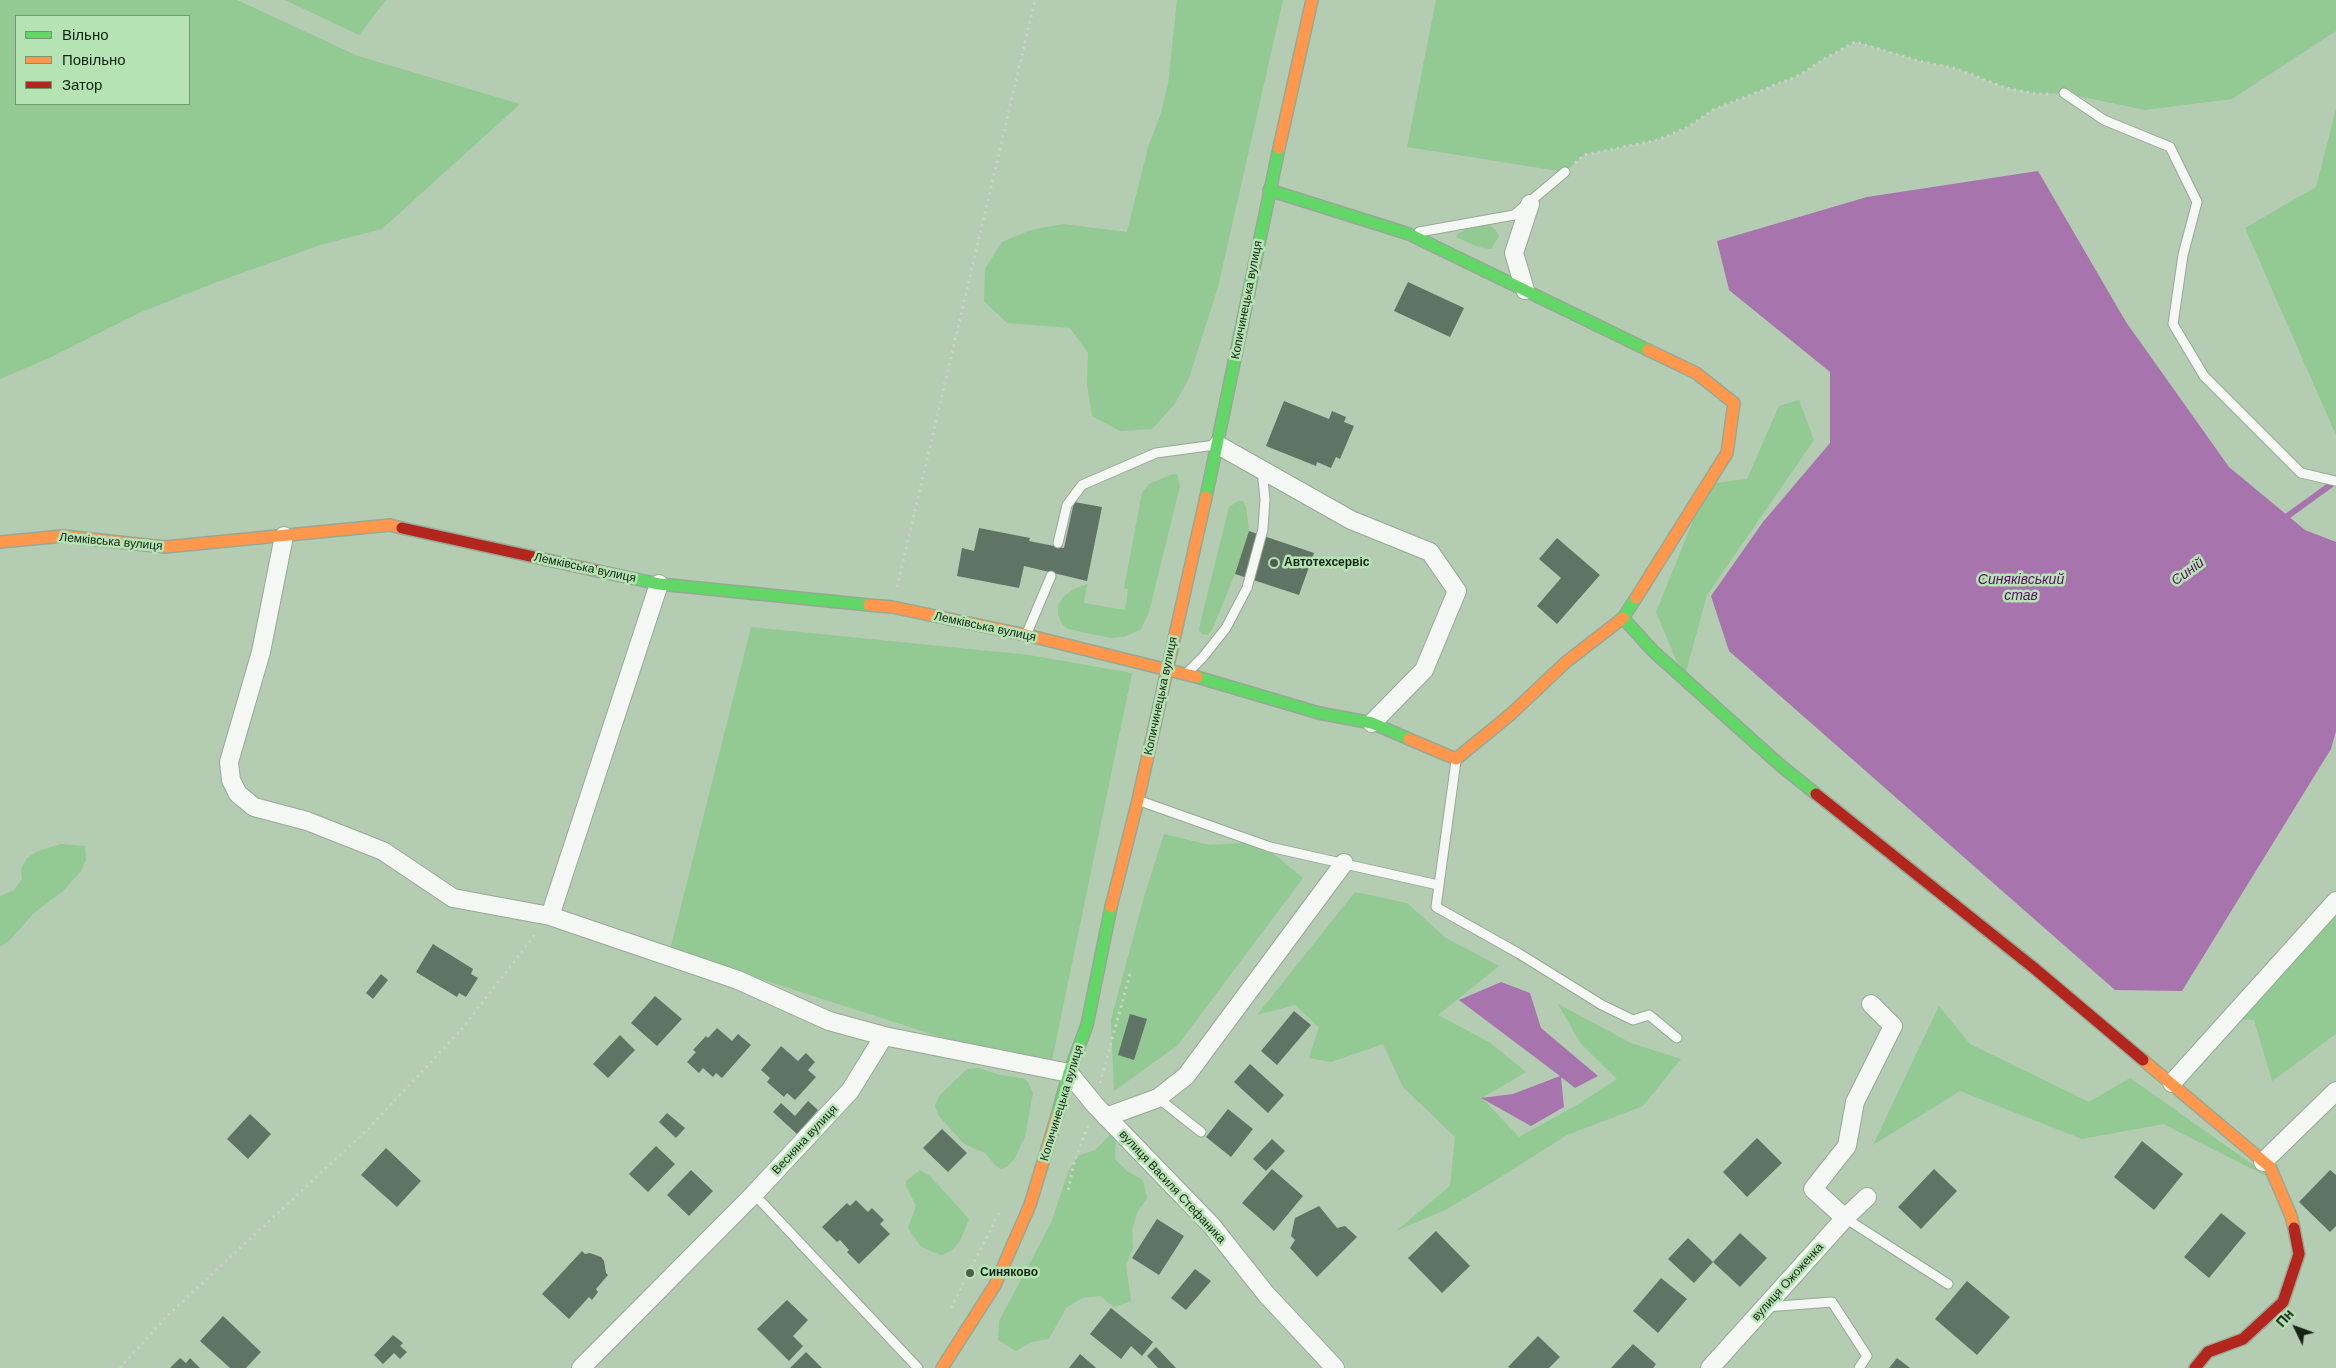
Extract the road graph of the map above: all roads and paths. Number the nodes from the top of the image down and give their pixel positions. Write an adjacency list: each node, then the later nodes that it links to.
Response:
1 (1035, 0): 17 (path)
2 (1312, 0): 5 (street, Копичинецька вулиця)
3 (2064, 94): 4 (path); 11 (lane)
4 (1565, 172): 6 (lane)
5 (1269, 190): 7 (street); 9 (street, Копичинецька вулиця)
6 (1530, 204): 7 (lane); 8 (street)
7 (1409, 234): 8 (street)
8 (1525, 290): 18 (street)
9 (1218, 445): 10 (street); 14 (lane); 20 (street, Копичинецька вулиця)
10 (1262, 468): 21 (lane); 22 (street)
11 (2336, 481)
12 (284, 536): 13 (street, Лемківська вулиця); 16 (street, Лемківська вулиця); 28 (street)
13 (0, 542)
14 (1058, 543)
15 (1051, 576): 19 (lane)
16 (659, 584): 17 (street, Лемківська вулиця); 28 (street)
17 (892, 607): 19 (street, Лемківська вулиця)
18 (1623, 618): 23 (street); 33 (street)
19 (1026, 635): 20 (street, Лемківська вулиця)
20 (1166, 669): 21 (street, Лемківська вулиця); 24 (street, Копичинецька вулиця)
21 (1186, 674): 22 (street, Лемківська вулиця)
22 (1372, 723): 23 (street, Лемківська вулиця)
23 (1456, 758): 26 (lane)
24 (1138, 800): 25 (lane); 32 (street, Копичинецька вулиця)
25 (1344, 863): 26 (lane); 35 (street)
26 (1438, 885): 31 (lane)
27 (2336, 901): 33 (street)
28 (550, 916): 30 (street); 46 (path)
29 (1871, 1004): 42 (street)
30 (884, 1036): 32 (street); 39 (street, Весняна вулиця)
31 (1677, 1038)
32 (1069, 1072): 36 (street, вулиця Василя Стефаника); 49 (street, Копичинецька вулиця)
33 (2172, 1083): 38 (street)
34 (2336, 1090): 38 (street)
35 (1158, 1098): 36 (street); 37 (lane)
36 (1106, 1117): 50 (street, вулиця Василя Стефаника)
37 (1201, 1132)
38 (2263, 1162): 53 (street)
39 (754, 1194): 47 (street, Весняна вулиця); 48 (lane)
40 (1867, 1197): 42 (street, вулиця Ожоженка)
41 (1002, 1207): 45 (path)
42 (1845, 1218): 43 (lane); 44 (street, вулиця Ожоженка)
43 (1948, 1284)
44 (1766, 1307): 51 (street, вулиця Ожоженка); 52 (lane)
45 (950, 1311)
46 (120, 1368)
47 (581, 1368)
48 (918, 1368)
49 (942, 1368)
50 (1335, 1368)
51 (1710, 1368)
52 (1859, 1368)
53 (2194, 1368)

